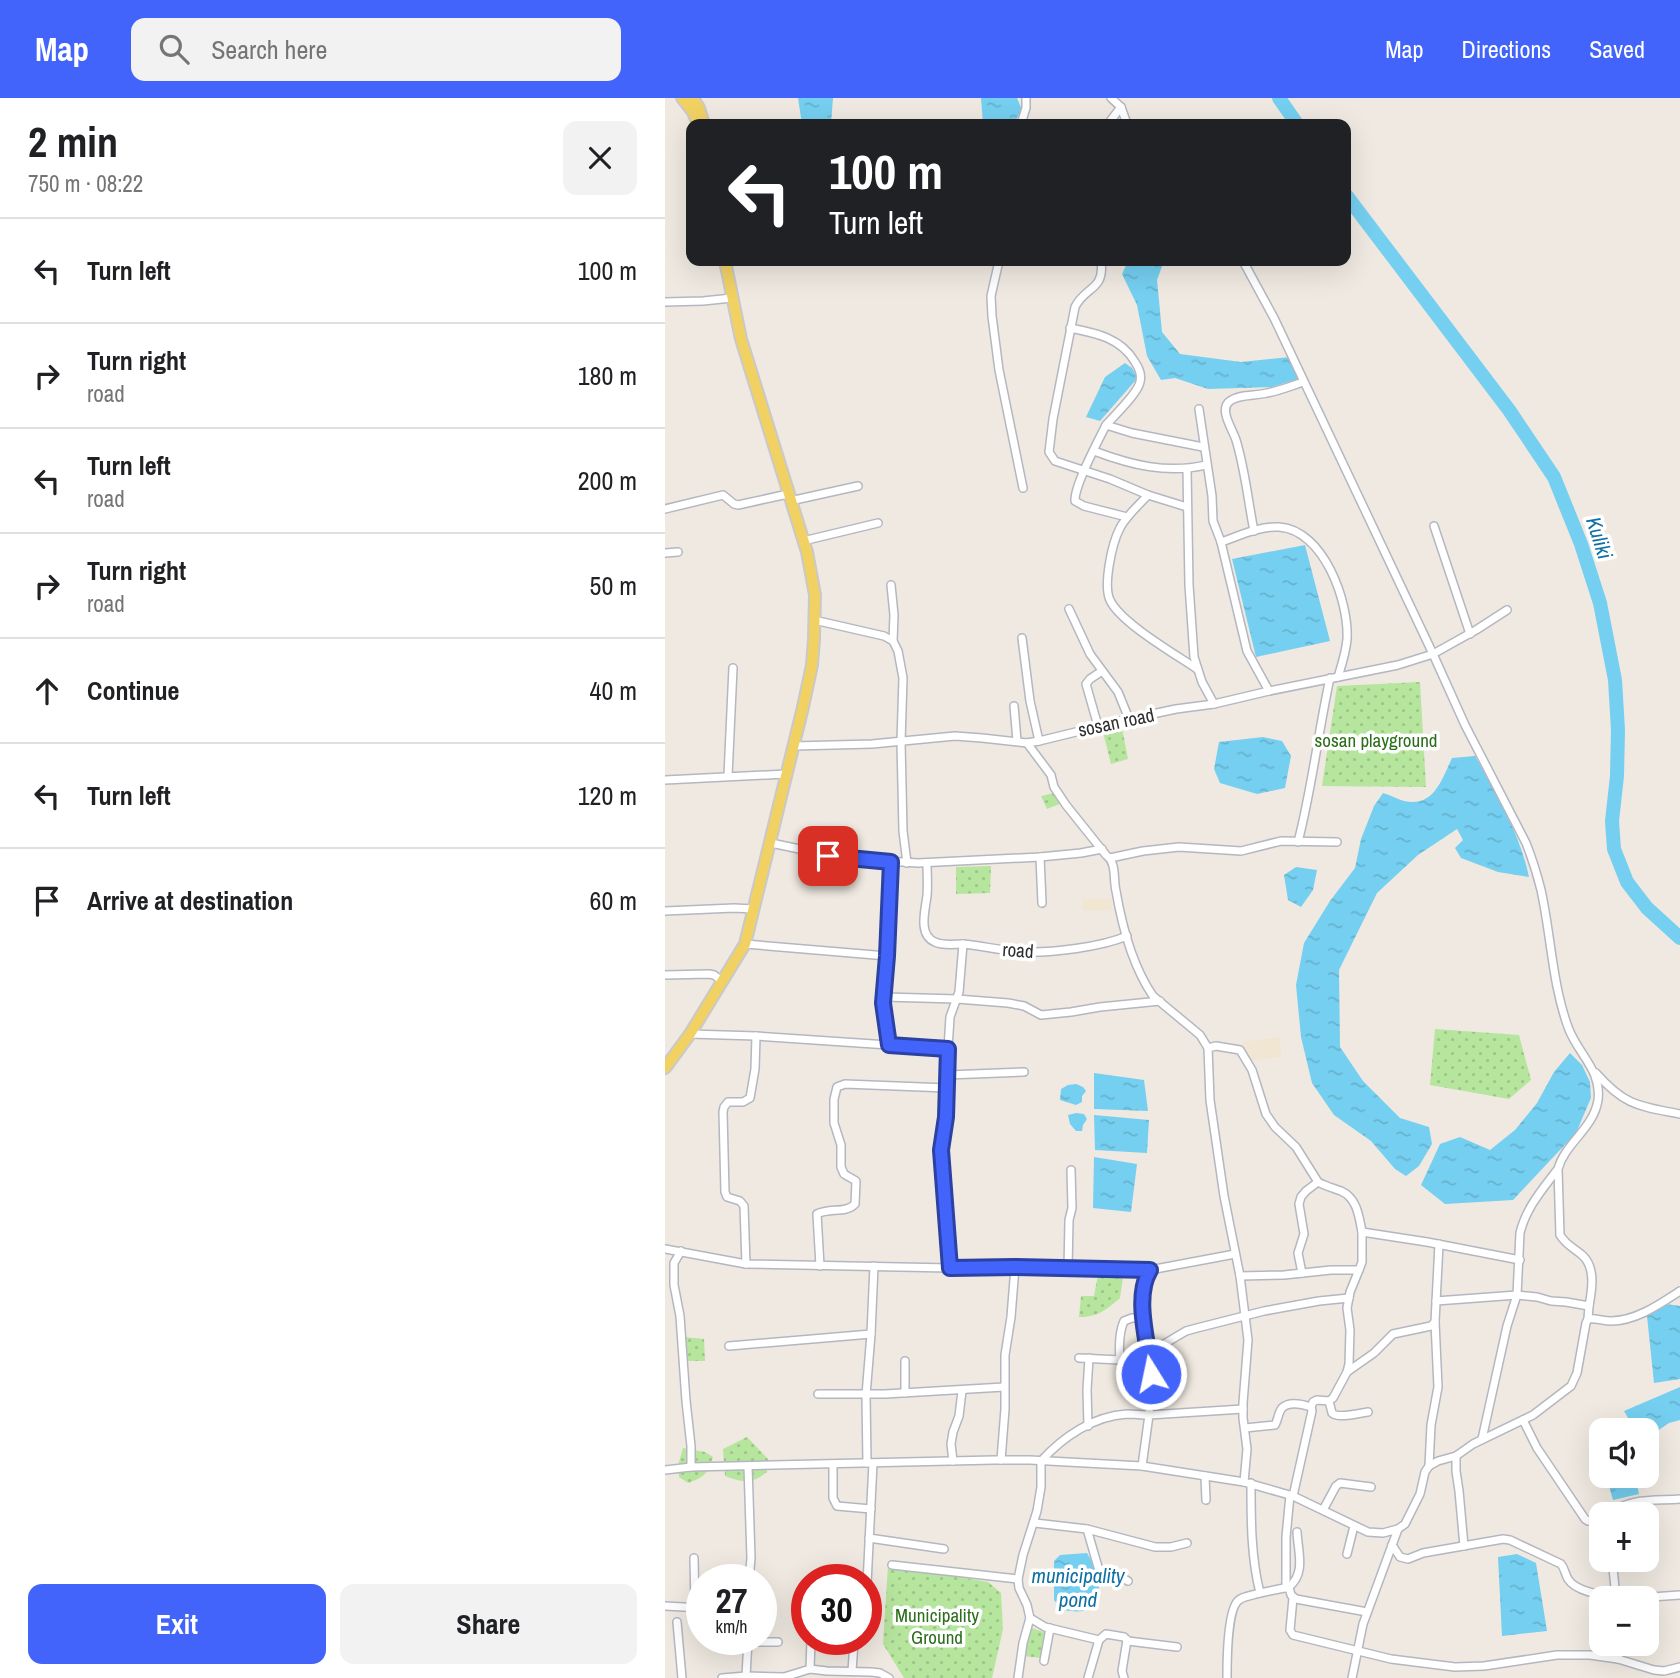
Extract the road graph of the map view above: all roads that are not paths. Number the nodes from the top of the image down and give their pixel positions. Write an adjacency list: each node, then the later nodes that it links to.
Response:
1 (682, 98): 6 (main road)
2 (693, 98): 7 (main road)
3 (1026, 98): 8 (street)
4 (1111, 98): 5 (street)
5 (1121, 107): 9 (street); 10 (street)
6 (698, 119)
7 (700, 119)
8 (1022, 119)
9 (1112, 119)
10 (1125, 119)
11 (726, 266): 15 (main road)
12 (998, 266): 27 (street)
13 (1101, 266): 17 (street)
14 (1246, 266): 18 (street)
15 (732, 298): 16 (street); 29 (main road)
16 (665, 302)
17 (1070, 328): 20 (street); 25 (street)
18 (1303, 382): 35 (street); 47 (street)
19 (1199, 409): 21 (street)
20 (1107, 425): 21 (street); 22 (street)
21 (1203, 447): 23 (street)
22 (1094, 451): 24 (street); 25 (street)
23 (1206, 465): 24 (street); 37 (street)
24 (1187, 469): 30 (street)
25 (1086, 470): 28 (street); 32 (street)
26 (858, 486): 29 (street)
27 (1023, 488)
28 (1148, 495): 30 (street); 32 (street)
29 (789, 498): 31 (street); 36 (main road)
30 (1187, 507): 49 (street)
31 (665, 509)
32 (1127, 517): 49 (street)
33 (878, 523): 36 (street)
34 (1434, 526): 44 (street)
35 (1254, 531): 37 (street); 51 (street)
36 (803, 541): 43 (main road)
37 (1221, 542): 52 (street)
38 (678, 552): 39 (street)
39 (665, 553)
40 (891, 585): 46 (street)
41 (1069, 609): 50 (street)
42 (1507, 610): 44 (street, sosan road)
43 (814, 620): 46 (street); 61 (main road)
44 (1470, 634): 47 (street, sosan road)
45 (1022, 638): 58 (street)
46 (893, 641): 59 (street)
47 (1433, 654): 51 (street, sosan road); 91 (street)
48 (733, 668): 63 (street)
49 (1197, 669): 53 (street)
50 (1103, 671): 55 (street); 56 (street)
51 (1334, 677): 52 (street, sosan road); 65 (street)
52 (1269, 691): 53 (street, sosan road)
53 (1214, 704): 55 (street, sosan road)
54 (1014, 706): 57 (street)
55 (1129, 719): 56 (street, sosan road)
56 (1098, 726): 58 (street, sosan road)
57 (1017, 741): 59 (street, sosan road); 60 (street, sosan road)
58 (1039, 741): 60 (street, sosan road)
59 (901, 742): 61 (street, sosan road); 71 (street)
60 (1027, 743): 68 (street)
61 (794, 746): 62 (main road)
62 (786, 774): 63 (street); 67 (main road)
63 (728, 776): 64 (street)
64 (665, 779)
65 (1298, 842): 66 (street); 68 (street)
66 (1337, 842)
67 (771, 843): 70 (street); 74 (main road)
68 (1106, 854): 69 (street); 76 (street)
69 (1040, 857): 72 (street); 73 (street)
70 (891, 862): 71 (street); 79 (street)
71 (907, 863): 72 (street)
72 (927, 863): 78 (street, road)
73 (1042, 903)
74 (754, 909): 75 (street); 77 (main road)
75 (665, 911)
76 (1127, 936): 78 (street, road); 84 (street)
77 (745, 944): 79 (street); 81 (main road)
78 (963, 944): 83 (street)
79 (887, 956): 82 (street)
80 (665, 975): 81 (street)
81 (722, 981): 85 (main road)
82 (884, 997): 83 (street); 87 (street)
83 (957, 999): 84 (street); 89 (street)
84 (1160, 1001): 88 (street)
85 (690, 1034): 86 (street); 90 (main road)
86 (756, 1036): 87 (street); 105 (street)
87 (889, 1045): 89 (street)
88 (1208, 1048): 98 (street); 103 (street)
89 (948, 1049): 93 (street)
90 (665, 1068)
91 (1593, 1070): 95 (street); 96 (street)
92 (1024, 1072): 93 (street)
93 (947, 1075): 94 (street)
94 (947, 1088): 106 (street); 109 (street)
95 (1680, 1114)
96 (1558, 1169): 104 (street); 119 (street)
97 (1071, 1170): 110 (street)
98 (1318, 1182): 99 (street); 113 (street)
99 (1362, 1232): 100 (street); 112 (street)
100 (1439, 1244): 104 (street); 118 (street)
101 (665, 1249): 102 (street)
102 (681, 1251): 105 (street); 155 (street)
103 (1235, 1254): 111 (street); 114 (street)
104 (1520, 1260): 116 (street)
105 (746, 1264): 106 (street)
106 (820, 1266): 107 (street)
107 (874, 1266): 109 (street); 124 (street)
108 (1015, 1267): 109 (street); 110 (street); 132 (street)
109 (950, 1268)
110 (1068, 1269): 111 (street)
111 (1150, 1270): 121 (street)
112 (1359, 1270): 113 (street); 117 (street)
113 (1302, 1273): 114 (street)
114 (1240, 1276): 120 (street)
115 (1680, 1291): 122 (street)
116 (1517, 1295): 118 (street); 119 (street); 145 (street)
117 (1349, 1298): 120 (street); 131 (street)
118 (1436, 1301): 123 (street)
119 (1589, 1306): 122 (street)
120 (1245, 1316): 126 (street); 139 (street)
121 (1143, 1318): 126 (street); 129 (street)
122 (1588, 1320): 142 (street)
123 (1435, 1322): 131 (street); 154 (street)
124 (871, 1334): 125 (street); 136 (street)
125 (729, 1346)
126 (1149, 1353): 129 (street); 141 (street)
127 (1089, 1357): 128 (street); 129 (street); 143 (street)
128 (1079, 1358)
129 (1120, 1360)
130 (905, 1361): 134 (street)
131 (1347, 1372): 137 (street)
132 (1004, 1387): 133 (street); 147 (street)
133 (962, 1391): 134 (street); 148 (street)
134 (905, 1393): 136 (street)
135 (818, 1394): 136 (street)
136 (866, 1395): 150 (street)
137 (1329, 1401): 138 (street); 140 (street)
138 (1311, 1407): 144 (street); 160 (street)
139 (1243, 1409): 141 (street); 144 (street)
140 (1368, 1412)
141 (1149, 1415): 143 (street); 153 (street)
142 (1523, 1420): 145 (street); 166 (street)
143 (1087, 1426): 149 (street)
144 (1245, 1428): 158 (street)
145 (1482, 1439): 146 (street)
146 (1455, 1456): 154 (street); 175 (street)
147 (1001, 1460): 148 (street); 149 (street)
148 (953, 1461): 150 (street)
149 (1041, 1461): 153 (street); 167 (street)
150 (870, 1463): 151 (street); 164 (street)
151 (833, 1464): 152 (street); 164 (street)
152 (748, 1466): 155 (street); 180 (street)
153 (1142, 1466): 157 (street)
154 (1429, 1466): 169 (street)
155 (691, 1467): 156 (street)
156 (665, 1470)
157 (1205, 1476): 158 (street); 162 (street)
158 (1248, 1483): 160 (street); 187 (street)
159 (1371, 1487): 165 (street)
160 (1291, 1496): 165 (street); 185 (street)
161 (1680, 1499): 163 (street)
162 (1206, 1500)
163 (1640, 1502)
164 (871, 1509): 172 (street)
165 (1323, 1510): 168 (street)
166 (1589, 1521)
167 (1035, 1522): 170 (street); 183 (street)
168 (1354, 1526): 169 (street); 177 (street)
169 (1398, 1529): 174 (street)
170 (1087, 1530): 173 (street); 184 (street)
171 (1297, 1532): 185 (street)
172 (869, 1538): 176 (street); 181 (street)
173 (1187, 1543)
174 (1392, 1545): 175 (street); 193 (street)
175 (1464, 1546): 186 (street)
176 (944, 1549)
177 (1347, 1554)
178 (694, 1558): 179 (street)
179 (695, 1564)
180 (751, 1564)
181 (868, 1564)
182 (892, 1565): 183 (street)
183 (1018, 1579): 194 (street)
184 (1128, 1581)
185 (1288, 1588): 187 (street); 190 (street)
186 (1589, 1592)
187 (1260, 1593): 218 (street)
188 (1680, 1595): 189 (street)
189 (1659, 1596)
190 (1293, 1598): 193 (street); 200 (street)
191 (665, 1606): 192 (street)
192 (686, 1607)
193 (1367, 1612): 200 (street)
194 (1030, 1618): 196 (street); 215 (street)
195 (677, 1622): 212 (street)
196 (1050, 1628): 197 (street); 206 (street)
197 (1099, 1640): 198 (street); 216 (street)
198 (1127, 1640): 199 (street); 217 (street)
199 (1177, 1647)
200 (1357, 1650): 205 (street); 219 (street)
201 (747, 1655): 211 (street)
202 (810, 1655): 208 (street)
203 (854, 1655): 209 (street)
204 (1618, 1656): 205 (street)
205 (1618, 1659): 207 (street)
206 (1044, 1661)
207 (1680, 1667)
208 (810, 1669): 210 (street); 211 (street)
209 (852, 1671): 210 (street); 214 (street)
210 (842, 1674)
211 (746, 1676): 213 (street)
212 (683, 1678)
213 (722, 1678)
214 (889, 1678)
215 (1018, 1678)
216 (1088, 1678)
217 (1124, 1678)
218 (1227, 1678)
219 (1352, 1678)

